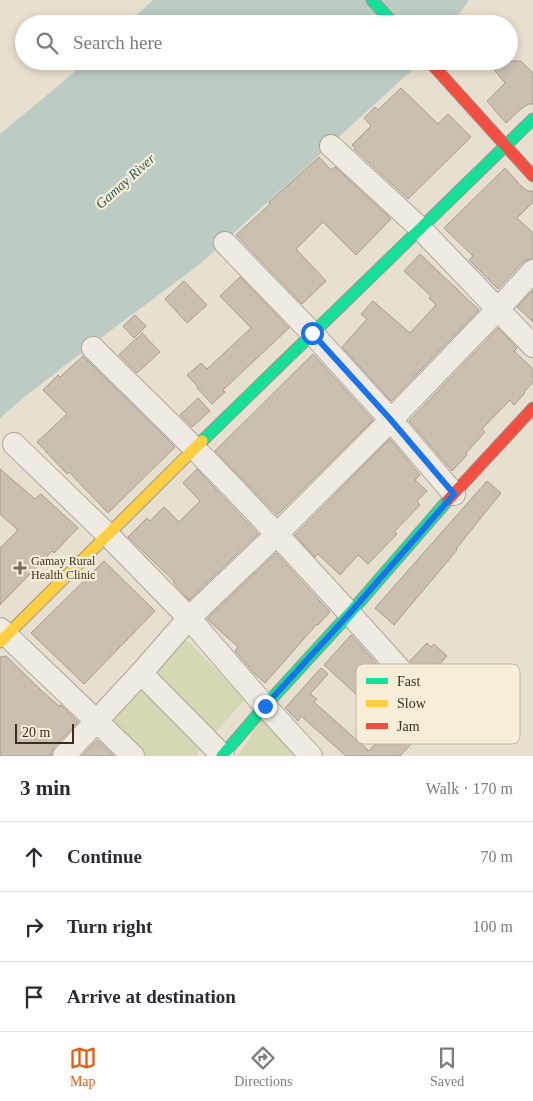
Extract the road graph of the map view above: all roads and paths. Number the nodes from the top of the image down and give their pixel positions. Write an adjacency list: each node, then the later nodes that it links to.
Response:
1 (372, 0): 2 (street)
2 (386, 15)
3 (437, 70): 6 (street)
4 (533, 119): 6 (street)
5 (331, 146): 8 (street)
6 (506, 146): 7 (street); 8 (street)
7 (533, 176)
8 (421, 229): 11 (street); 12 (street)
9 (225, 243): 12 (street)
10 (533, 271): 11 (street)
11 (498, 310): 13 (street); 16 (street)
12 (312, 333): 16 (street); 18 (street)
13 (533, 346)
14 (93, 348): 18 (street)
15 (533, 408): 19 (street)
16 (391, 420): 19 (street); 20 (street)
17 (14, 444): 21 (street)
18 (194, 448): 20 (street); 21 (street)
19 (454, 494): 22 (street)
20 (277, 534): 22 (street); 23 (street)
21 (108, 535): 23 (street); 24 (street)
22 (350, 613): 25 (street); 27 (street)
23 (189, 618): 26 (street); 27 (street)
24 (2, 635): 28 (street)
25 (395, 664)
26 (141, 673): 28 (street); 31 (street)
27 (265, 706): 31 (street); 32 (street)
28 (96, 721): 29 (street); 30 (street)
29 (64, 756)
30 (133, 756)
31 (223, 756)
32 (311, 756)

